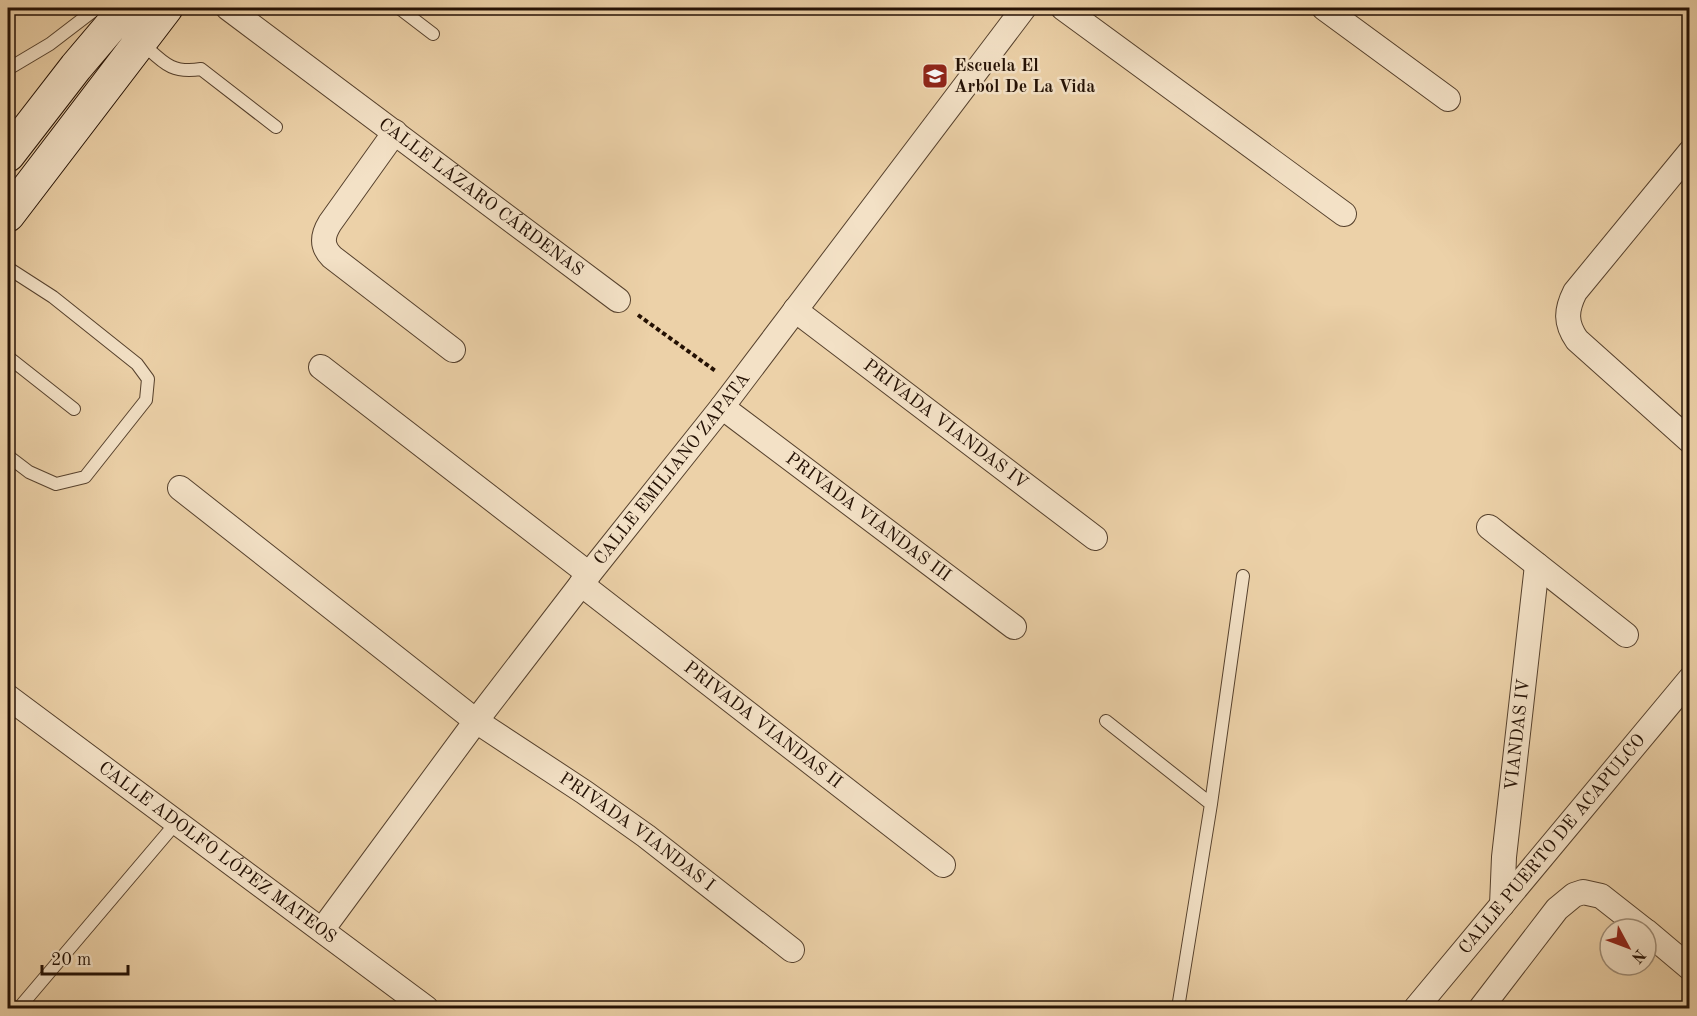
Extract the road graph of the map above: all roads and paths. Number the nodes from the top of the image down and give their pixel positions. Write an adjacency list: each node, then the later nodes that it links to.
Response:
1 (97, 8): 11 (lane)
2 (126, 8): 16 (main road)
3 (166, 8): 10 (main road)
4 (228, 8): 14 (street, CALLE LÁZARO CÁRDENAS)
5 (399, 8): 9 (lane)
6 (1024, 8): 21 (street, CALLE EMILIANO ZAPATA)
7 (1063, 8): 17 (street)
8 (1324, 8): 12 (street)
9 (433, 34)
10 (141, 42): 13 (lane); 18 (main road)
11 (8, 69)
12 (1448, 99)
13 (276, 127)
14 (394, 132): 20 (street, CALLE LÁZARO CÁRDENAS); 22 (street)
15 (1689, 152): 28 (street)
16 (8, 155)
17 (1344, 214)
18 (8, 215)
19 (8, 268): 29 (lane)
20 (618, 300): 25 (path)
21 (795, 310): 25 (street, CALLE EMILIANO ZAPATA); 32 (street, PRIVADA VIANDAS IV)
22 (453, 350)
23 (8, 357): 27 (lane)
24 (321, 368): 35 (street, PRIVADA VIANDAS II)
25 (737, 386): 26 (street, CALLE EMILIANO ZAPATA)
26 (722, 407): 35 (street, CALLE EMILIANO ZAPATA); 36 (street, PRIVADA VIANDAS III)
27 (74, 409)
28 (1689, 441)
29 (8, 456)
30 (180, 488): 40 (street, PRIVADA VIANDAS I)
31 (1489, 527): 33 (street)
32 (1095, 538)
33 (1537, 565): 37 (street); 45 (street, VIANDAS IV)
34 (1243, 576): 42 (lane)
35 (585, 579): 40 (street, CALLE EMILIANO ZAPATA); 44 (street, PRIVADA VIANDAS II)
36 (1014, 627)
37 (1626, 635)
38 (1689, 680): 45 (street, CALLE PUERTO DE ACAPULCO)
39 (8, 697): 43 (street, CALLE ADOLFO LÓPEZ MATEOS)
40 (476, 720): 47 (street, CALLE EMILIANO ZAPATA); 49 (street, PRIVADA VIANDAS I)
41 (1106, 721): 42 (lane)
42 (1211, 804): 53 (lane)
43 (176, 823): 47 (street, CALLE ADOLFO LÓPEZ MATEOS); 51 (lane)
44 (943, 865)
45 (1503, 905): 54 (street, CALLE PUERTO DE ACAPULCO)
46 (1628, 917): 55 (street)
47 (321, 930): 52 (street, CALLE ADOLFO LÓPEZ MATEOS)
48 (1658, 941): 50 (street)
49 (792, 950)
50 (1689, 968)
51 (19, 1008)
52 (426, 1008)
53 (1179, 1008)
54 (1416, 1008)
55 (1481, 1008)

